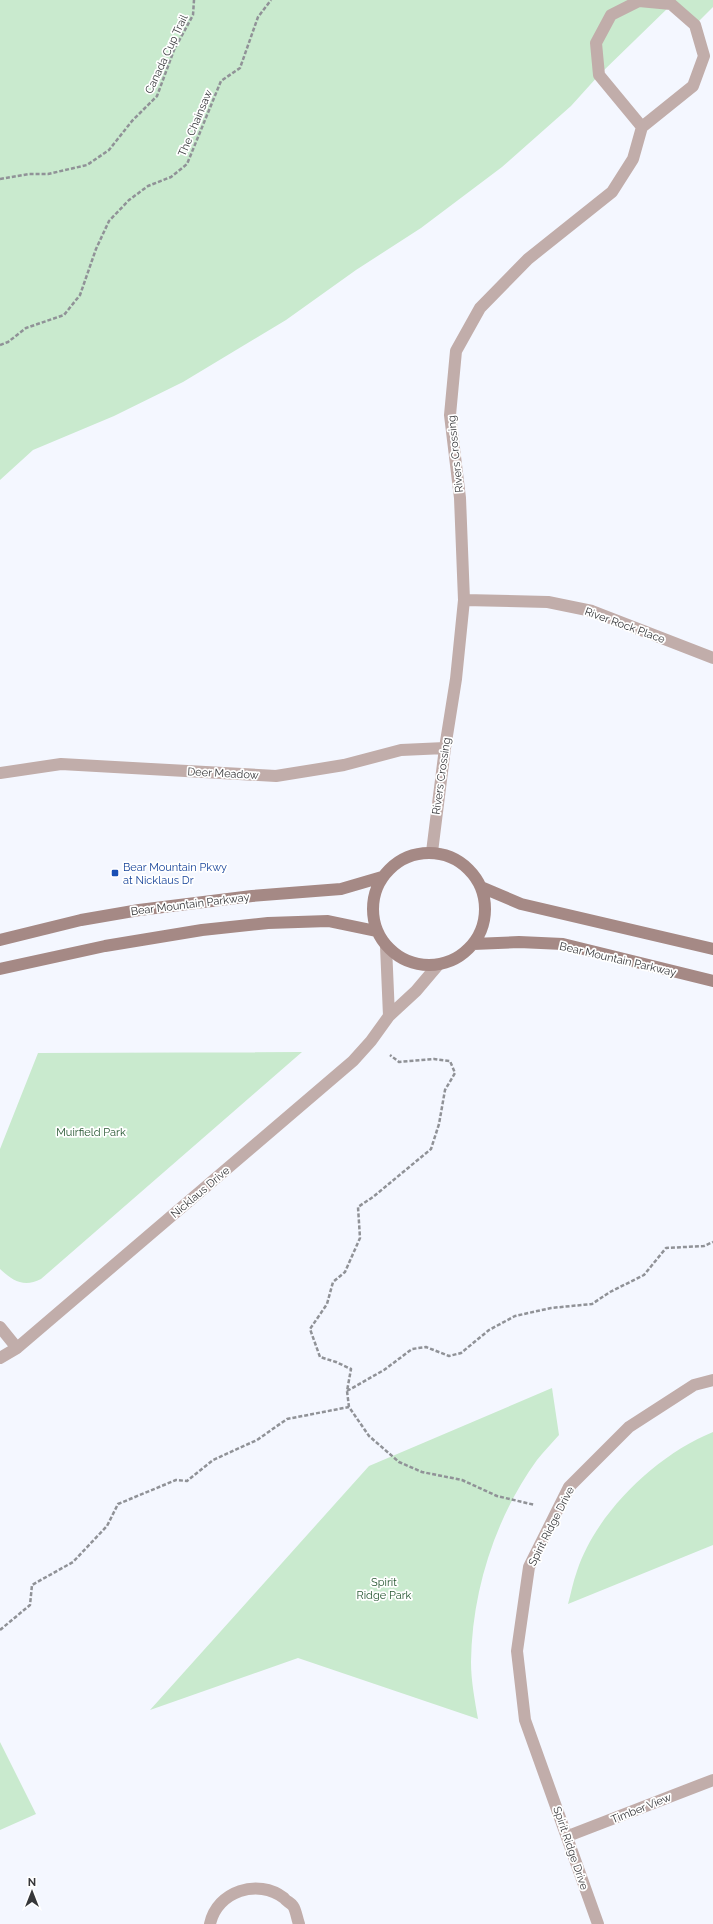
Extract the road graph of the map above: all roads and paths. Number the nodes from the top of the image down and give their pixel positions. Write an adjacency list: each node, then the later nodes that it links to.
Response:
1 (194, 0): 4 (path, Canada Cup Trail)
2 (271, 0): 5 (path, The Chainsaw)
3 (642, 126): 3 (street); 6 (street, Rivers Crossing)
4 (0, 179)
5 (0, 345)
6 (464, 600): 7 (street, River Rock Place); 8 (street, Rivers Crossing)
7 (713, 658)
8 (445, 748): 9 (street, Deer Meadow); 10 (street, Rivers Crossing)
9 (0, 773)
10 (432, 852): 11 (street); 12 (street)
11 (382, 877): 13 (street); 14 (street, Bear Mountain Parkway)
12 (481, 887): 15 (street); 17 (street)
13 (376, 931): 16 (street); 19 (street)
14 (0, 940)
15 (473, 944): 18 (street); 20 (street, Bear Mountain Parkway)
16 (386, 946): 18 (street); 21 (street)
17 (713, 948)
18 (438, 965): 21 (street, Nicklaus Drive)
19 (0, 969)
20 (713, 981)
21 (389, 1016): 22 (street, Nicklaus Drive)
22 (371, 1041): 25 (street, Nicklaus Drive); 28 (path)
23 (713, 1242): 28 (path)
24 (0, 1327): 25 (street)
25 (17, 1348): 26 (street, Nicklaus Drive)
26 (0, 1358)
27 (713, 1380): 30 (street, Spirit Ridge Drive)
28 (347, 1391): 29 (path)
29 (350, 1407): 30 (path); 31 (path)
30 (557, 1512): 33 (street, Spirit Ridge Drive)
31 (0, 1630)
32 (713, 1780): 33 (street, Timber View)
33 (568, 1836): 36 (street, Spirit Ridge Drive)
34 (210, 1924): 35 (street)
35 (299, 1924)
36 (598, 1924)

